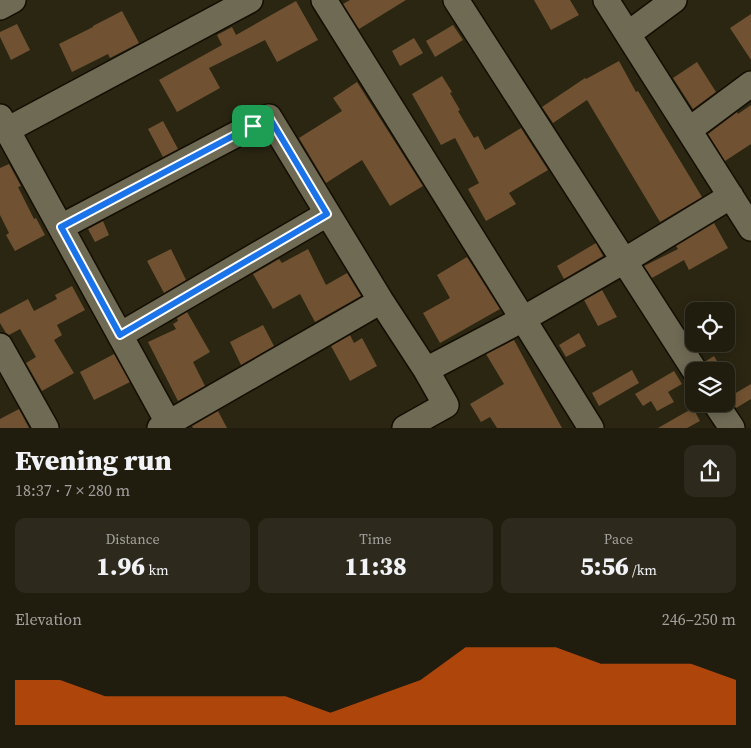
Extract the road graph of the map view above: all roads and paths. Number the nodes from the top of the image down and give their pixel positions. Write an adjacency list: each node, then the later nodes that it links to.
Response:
1 (13, 0): 7 (street)
2 (250, 0): 10 (street)
3 (324, 0): 18 (street)
4 (456, 0): 16 (street)
5 (606, 0): 8 (street)
6 (674, 0): 8 (street)
7 (0, 7)
8 (628, 34): 11 (street)
9 (751, 84): 11 (street)
10 (3, 123): 14 (street)
11 (689, 130): 12 (street)
12 (731, 196): 15 (street); 16 (street)
13 (327, 214): 14 (street); 17 (street); 19 (street)
14 (61, 227): 19 (street)
15 (751, 228)
16 (624, 261): 18 (street); 21 (street)
17 (381, 301): 22 (street); 24 (street)
18 (522, 319): 22 (street); 27 (street)
19 (120, 335): 24 (street)
20 (0, 346): 25 (street)
21 (689, 362)
22 (426, 370): 26 (street)
23 (721, 412): 28 (street)
24 (166, 426)
25 (46, 428)
26 (405, 428)
27 (590, 428)
28 (732, 428)

